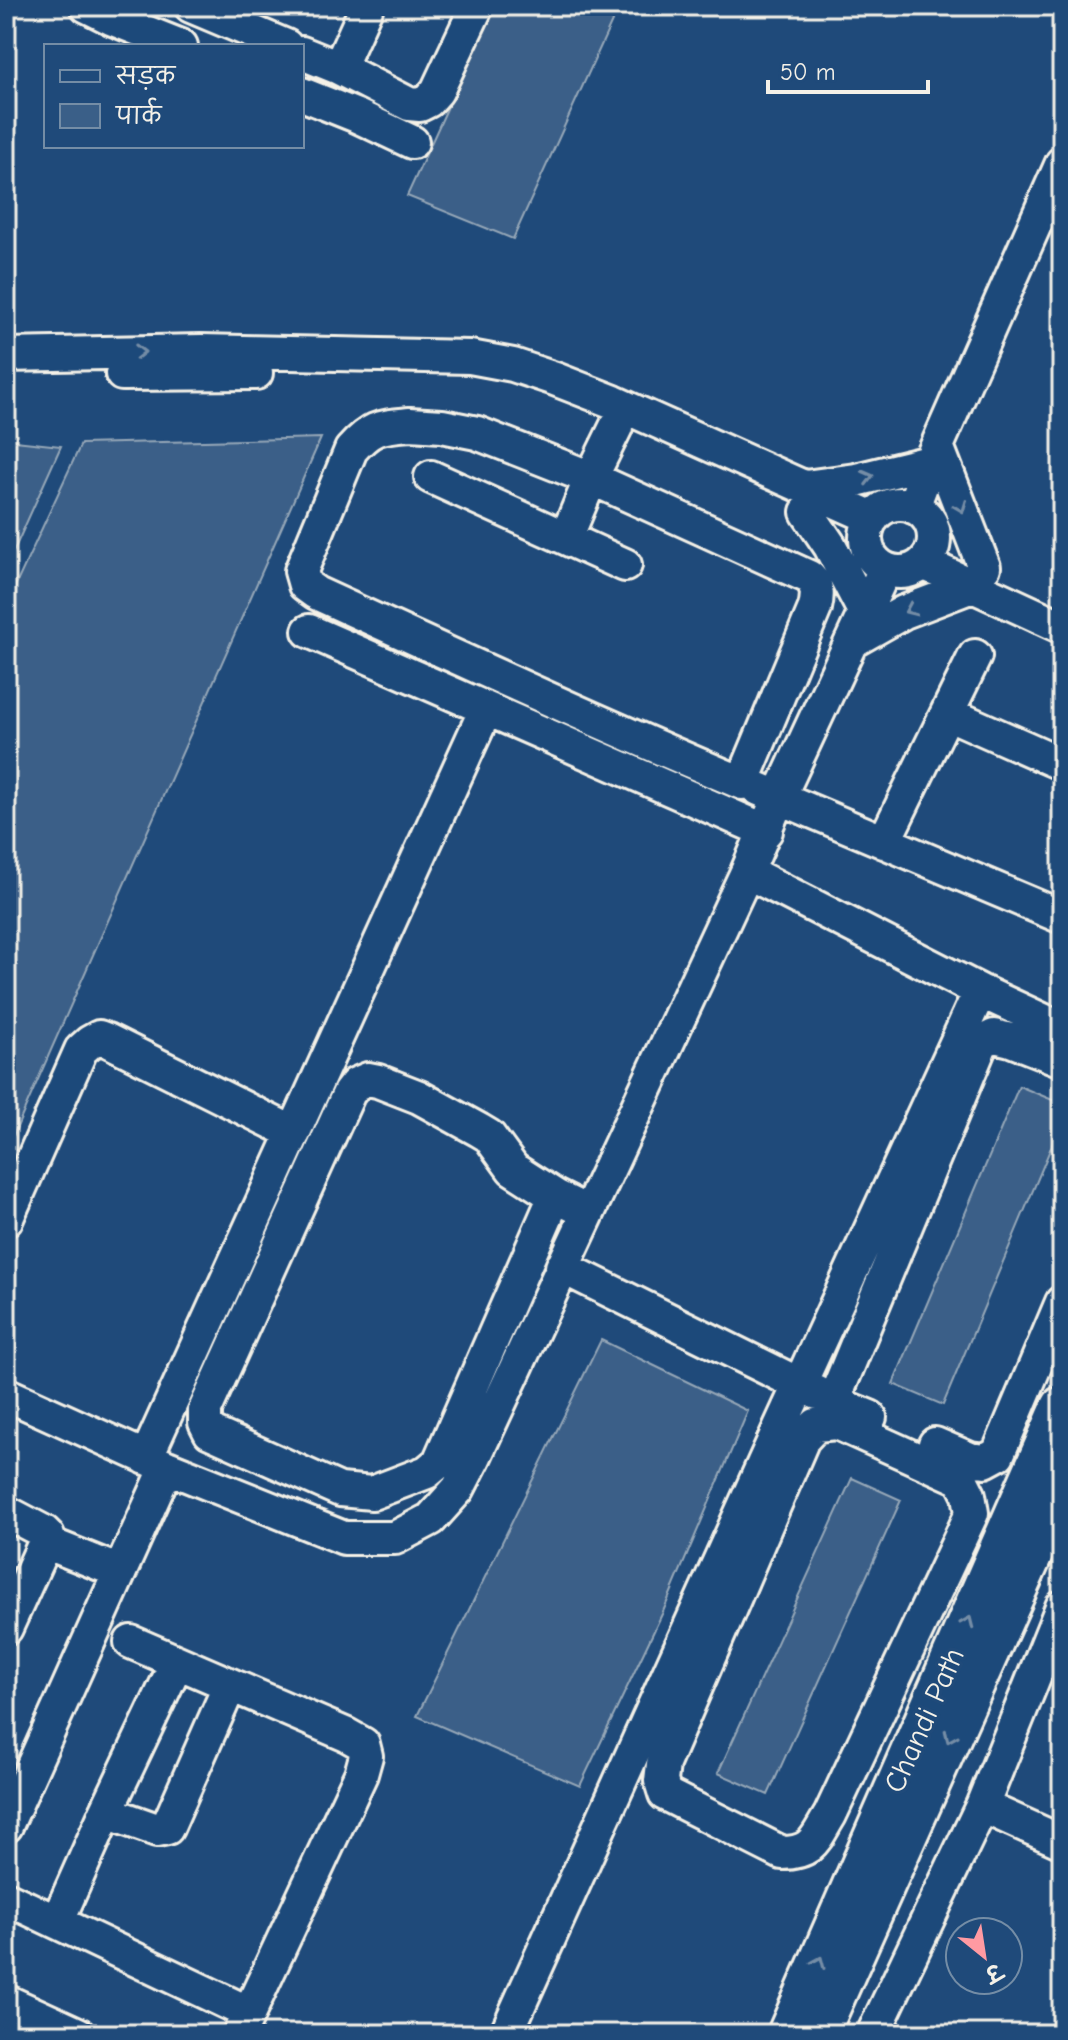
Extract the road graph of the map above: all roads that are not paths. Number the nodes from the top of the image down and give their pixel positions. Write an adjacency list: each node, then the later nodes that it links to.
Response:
1 (191, 6): 6 (street)
2 (367, 6): 8 (street)
3 (477, 6): 8 (street)
4 (106, 10): 5 (street)
5 (177, 44)
6 (281, 44)
7 (304, 54): 8 (street)
8 (339, 68)
9 (304, 95): 10 (street)
10 (412, 142)
11 (1062, 163): 15 (street)
12 (6, 355): 18 (street, one-way to 18)
13 (6, 376): 14 (street)
14 (616, 427): 17 (street); 18 (street)
15 (933, 454): 18 (street, one-way to 15); 19 (street); 25 (street, one-way to 25)
16 (431, 477): 21 (street)
17 (591, 478): 21 (street); 34 (street); 34 (street)
18 (806, 500): 20 (street); 28 (street)
19 (913, 507): 20 (street); 22 (street)
20 (869, 528): 24 (street)
21 (566, 538): 23 (street)
22 (928, 553): 24 (street); 25 (street)
23 (625, 565)
24 (885, 569): 28 (street)
25 (978, 576): 26 (street); 27 (street); 28 (street, one-way to 28)
26 (1062, 603)
27 (1062, 627)
28 (858, 628): 35 (street)
29 (309, 631): 31 (street)
30 (975, 656): 32 (street)
31 (486, 709): 36 (street); 43 (street)
32 (947, 713): 33 (street); 37 (street)
33 (1062, 764)
34 (742, 783): 35 (street)
35 (779, 797): 36 (street); 37 (street)
36 (766, 831): 38 (street)
37 (884, 842): 39 (street)
38 (747, 872): 40 (street); 45 (street)
39 (1062, 917)
40 (980, 991): 41 (street); 49 (street)
41 (1062, 1029)
42 (1062, 1060): 51 (street)
43 (294, 1133): 46 (street); 53 (street)
44 (555, 1196): 45 (street); 54 (street); 54 (street)
45 (587, 1212): 47 (street)
46 (6, 1220)
47 (562, 1267): 49 (street); 56 (street)
48 (1062, 1302): 51 (street)
49 (799, 1385): 51 (street); 55 (street)
50 (6, 1394): 56 (street)
51 (833, 1402)
52 (1062, 1407): 78 (main road, Chandi Path, one-way to 52)
53 (169, 1408): 54 (street); 56 (street)
54 (205, 1422)
55 (792, 1433): 66 (street); 67 (street); 67 (street)
56 (157, 1463): 60 (street)
57 (1062, 1487): 79 (main road, Chandi Path, one-way to 79)
58 (6, 1512): 59 (street)
59 (45, 1542): 60 (street); 62 (street)
60 (120, 1572): 70 (street)
61 (1062, 1607): 68 (street)
62 (6, 1628)
63 (131, 1642): 64 (street)
64 (177, 1662): 65 (street); 69 (street)
65 (230, 1685): 69 (street); 75 (street)
66 (628, 1763): 67 (street); 77 (street)
67 (661, 1781)
68 (982, 1806): 71 (street); 80 (street)
69 (106, 1812): 73 (street)
70 (6, 1826)
71 (1062, 1842)
72 (6, 1898): 73 (street)
73 (57, 1922): 75 (street)
74 (6, 2001): 76 (street)
75 (244, 2023)
76 (78, 2034)
77 (506, 2034)
78 (788, 2034)
79 (817, 2034)
80 (873, 2034)

